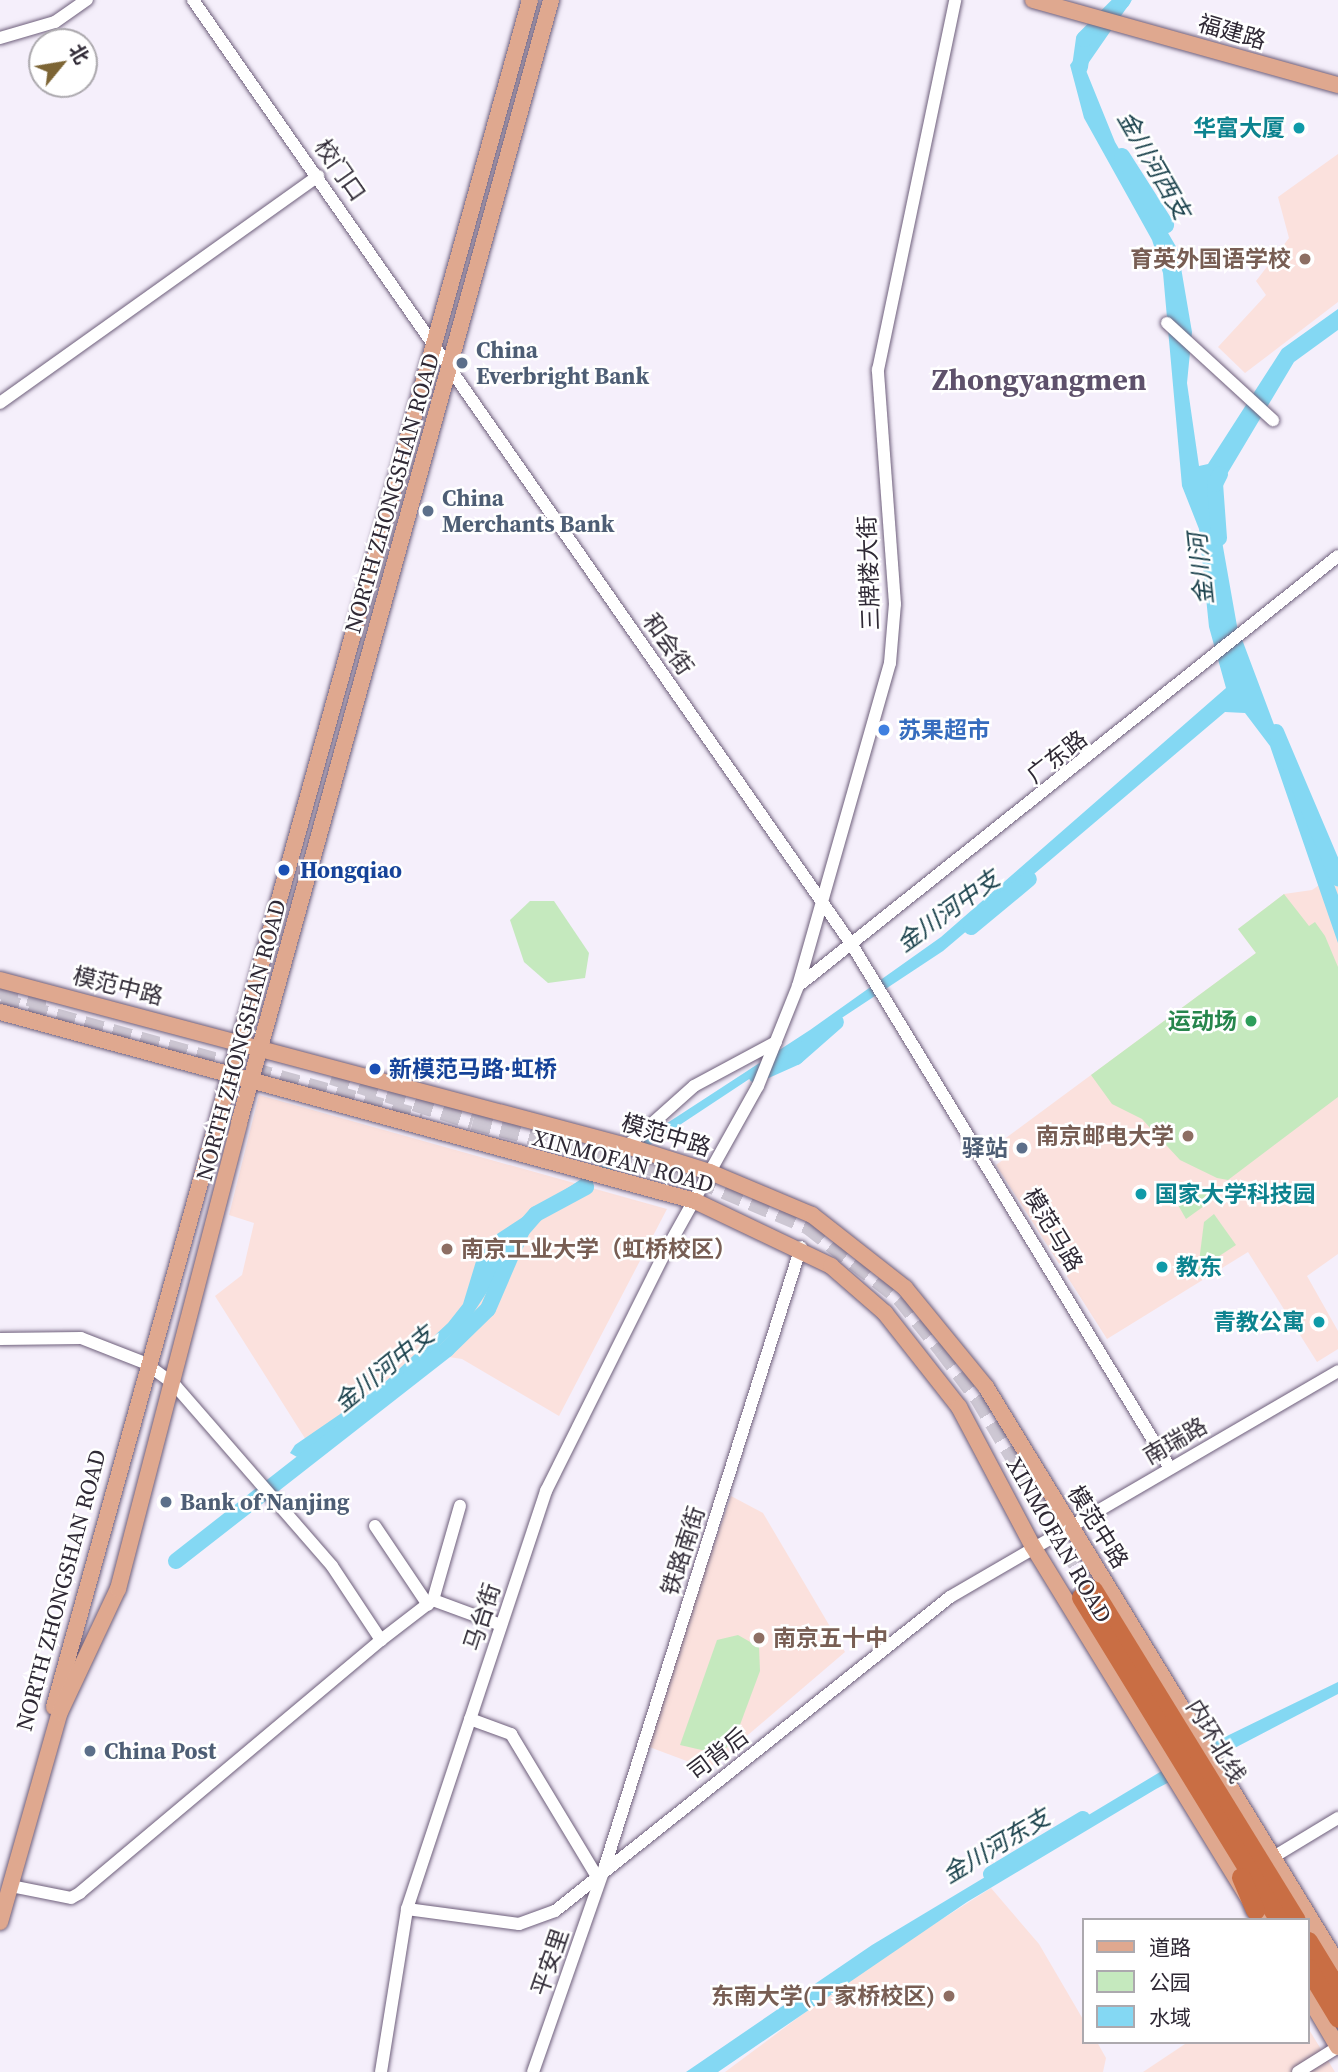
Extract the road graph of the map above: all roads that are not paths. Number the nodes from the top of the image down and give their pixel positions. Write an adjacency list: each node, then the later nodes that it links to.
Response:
1 (87, 0): 7 (street)
2 (193, 0): 9 (street, 校门口)
3 (530, 0): 11 (main road, NORTH ZHONGSHAN ROAD)
4 (551, 0): 12 (main road, NORTH ZHONGSHAN ROAD)
5 (956, 0): 16 (street, 三牌楼大街)
6 (1033, 0): 8 (main road, 福建路)
7 (0, 38)
8 (1338, 85)
9 (318, 176): 11 (street, 校门口); 13 (street)
10 (1167, 323): 14 (street)
11 (437, 345): 12 (street, 校门口); 21 (main road, NORTH ZHONGSHAN ROAD)
12 (452, 365): 16 (street, 和会街); 23 (main road, NORTH ZHONGSHAN ROAD)
13 (0, 403)
14 (1273, 420)
15 (1338, 556): 17 (street, 广东路)
16 (820, 902): 17 (street, 和会街); 19 (street, 三牌楼大街)
17 (852, 945): 19 (street, 广东路); 34 (street, 模范马路)
18 (0, 980): 21 (main road, 模范中路)
19 (798, 986): 22 (street, 三牌楼大街)
20 (0, 1012): 24 (main road, XINMOFAN ROAD)
21 (239, 1039): 23 (main road, 模范中路); 24 (main road, NORTH ZHONGSHAN ROAD)
22 (776, 1042): 26 (street); 27 (street, 三牌楼大街)
23 (261, 1045): 25 (main road, NORTH ZHONGSHAN ROAD); 26 (main road, 模范中路)
24 (230, 1073): 25 (main road, XINMOFAN ROAD); 31 (main road, NORTH ZHONGSHAN ROAD)
25 (252, 1079): 28 (main road, XINMOFAN ROAD); 33 (main road, NORTH ZHONGSHAN ROAD)
26 (627, 1146): 27 (main road, 模范中路)
27 (710, 1172): 28 (street, 三牌楼大街); 36 (main road, 模范中路)
28 (695, 1200): 29 (main road, XINMOFAN ROAD); 41 (street, 马台街)
29 (801, 1247): 38 (main road, XINMOFAN ROAD); 50 (street, 铁路南街)
30 (0, 1339): 31 (street)
31 (145, 1363): 33 (street); 52 (main road, NORTH ZHONGSHAN ROAD)
32 (1338, 1371): 34 (street, 南瑞路)
33 (173, 1383): 42 (street); 52 (main road, NORTH ZHONGSHAN ROAD)
34 (1170, 1468): 36 (street, 南瑞路)
35 (460, 1506): 39 (street)
36 (1069, 1525): 38 (street, 南瑞路); 40 (main road, 模范中路)
37 (375, 1526): 39 (street)
38 (1032, 1545): 45 (main road, XINMOFAN ROAD); 50 (street, 司背后)
39 (430, 1602): 41 (street); 42 (street)
40 (1130, 1620): 44 (main road, XINMOFAN ROAD)
41 (501, 1625): 43 (street, 马台街)
42 (381, 1640): 52 (street)
43 (470, 1718): 50 (street); 53 (street, 马台街)
44 (1191, 1733): 45 (highway, 内环北线); 46 (highway, 内环北线)
45 (1161, 1741): 46 (highway, 内环北线)
46 (1210, 1794): 48 (highway, 内环北线); 49 (main road); 54 (highway); 55 (highway, 内环北线)
47 (1338, 1818): 49 (street)
48 (1235, 1819): 51 (highway); 56 (highway, 内环北线)
49 (1275, 1856): 51 (main road)
50 (601, 1870): 53 (street, 司背后); 66 (street, 平安里)
51 (1292, 1889): 59 (main road)
52 (5, 1891): 57 (main road, NORTH ZHONGSHAN ROAD)
53 (407, 1909): 65 (street, 马台街)
54 (1259, 1915)
55 (1278, 1918)
56 (1295, 1918)
57 (0, 1922)
58 (1310, 1944): 61 (highway)
59 (1335, 1953)
60 (1310, 1971): 63 (highway)
61 (1338, 1990)
62 (1310, 1999): 64 (main road)
63 (1338, 2018)
64 (1338, 2047): 67 (street)
65 (381, 2072)
66 (533, 2072)
67 (1298, 2072)

